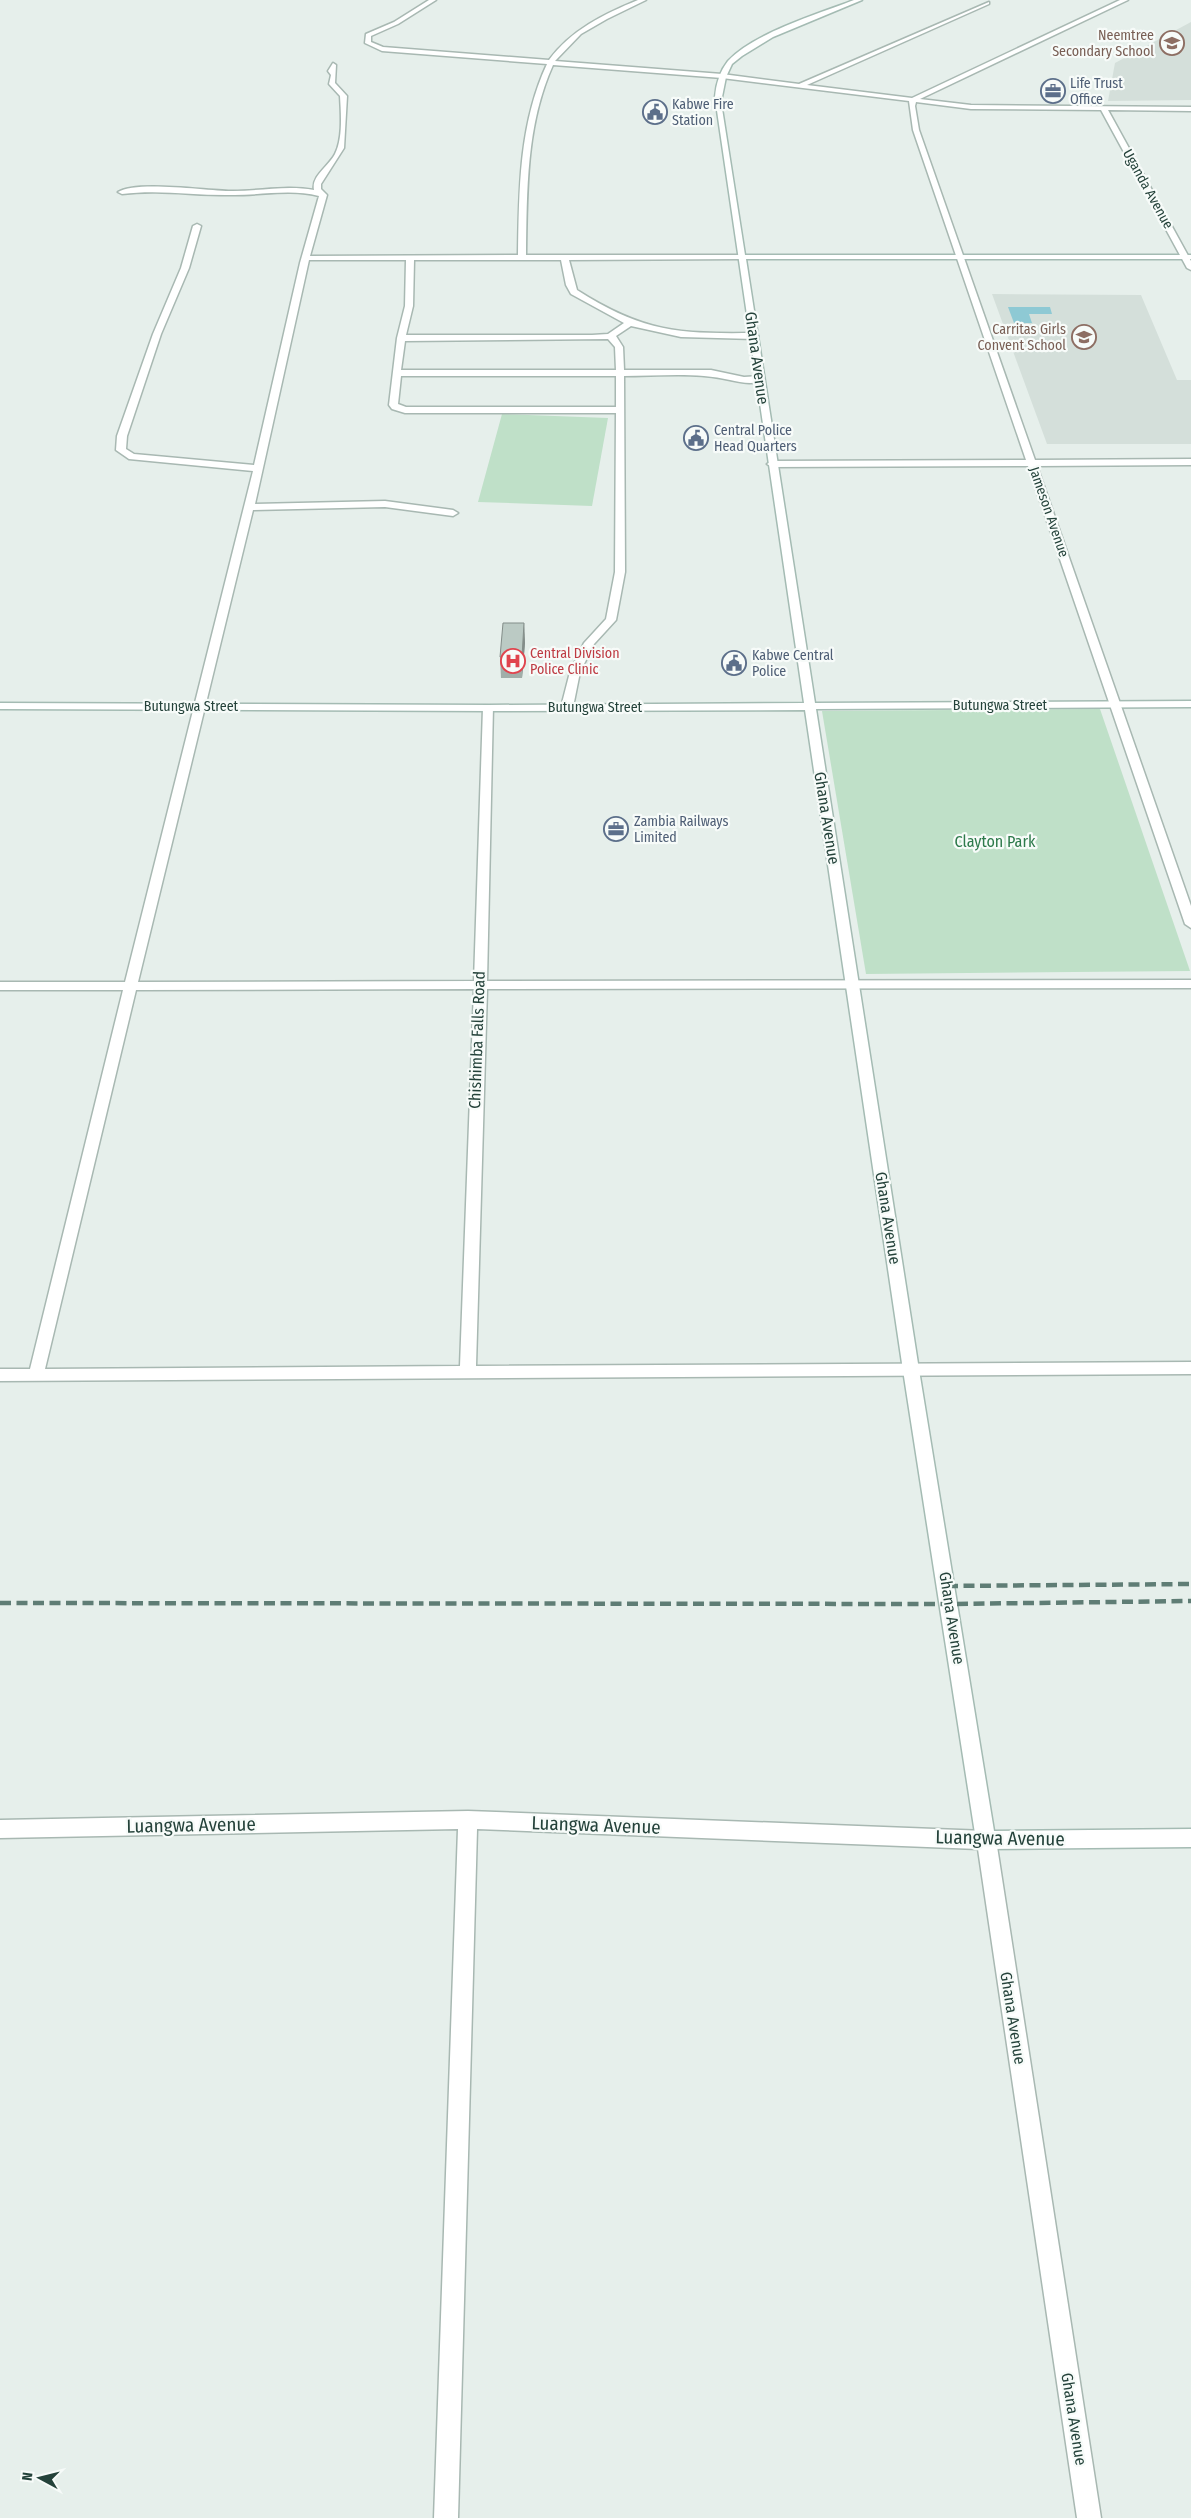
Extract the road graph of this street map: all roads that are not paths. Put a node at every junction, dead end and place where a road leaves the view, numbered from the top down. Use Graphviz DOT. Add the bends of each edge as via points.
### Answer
graph roads {
  1 [pos="433,0"];
  2 [pos="643,0"];
  3 [pos="859,0"];
  4 [pos="1125,0"];
  5 [pos="987,2"];
  6 [pos="550,62"];
  7 [pos="333,64"];
  8 [pos="722,76"];
  9 [pos="800,86"];
  10 [pos="913,100"];
  11 [pos="1104,109"];
  12 [pos="1191,109"];
  13 [pos="122,192"];
  14 [pos="323,196"];
  15 [pos="196,226"];
  16 [pos="742,257"];
  17 [pos="960,257"];
  18 [pos="1188,257"];
  19 [pos="306,258"];
  20 [pos="565,258"];
  21 [pos="410,259"];
  22 [pos="522,259"];
  23 [pos="1191,268"];
  24 [pos="628,324"];
  25 [pos="610,336"];
  26 [pos="754,336"];
  27 [pos="401,338"];
  28 [pos="396,373"];
  29 [pos="619,373"];
  30 [pos="760,380"];
  31 [pos="620,410"];
  32 [pos="1191,462"];
  33 [pos="1032,463"];
  34 [pos="772,464"];
  35 [pos="256,468"];
  36 [pos="249,507"];
  37 [pos="453,514"];
  38 [pos="1191,704"];
  39 [pos="1115,705"];
  40 [pos="0,706"];
  41 [pos="198,706"];
  42 [pos="810,706"];
  43 [pos="567,707"];
  44 [pos="488,708"];
  45 [pos="1191,924"];
  46 [pos="852,984"];
  47 [pos="1191,984"];
  48 [pos="478,985"];
  49 [pos="0,986"];
  50 [pos="131,986"];
  51 [pos="1191,1368"];
  52 [pos="911,1370"];
  53 [pos="468,1373"];
  54 [pos="36,1375"];
  55 [pos="0,1376"];
  56 [pos="468,1820"];
  57 [pos="0,1829"];
  58 [pos="1191,1838"];
  59 [pos="986,1840"];
  60 [pos="446,2518"];
  61 [pos="1089,2518"];
  1 -- 6 [label="street" via="368,36 368,43 382,49"];
  2 -- 6 [label="street" via="590,26"];
  3 -- 8 [label="street, Ghana Avenue" via="746,49 731,62"];
  4 -- 10 [label="street"];
  5 -- 9 [label="street"];
  6 -- 8 [label="street"];
  6 -- 22 [label="street" via="538,92 529,135"];
  7 -- 14 [label="street" via="332,84 344,95 344,128 336,159 318,180 318,189"];
  8 -- 9 [label="street"];
  8 -- 16 [label="street, Ghana Avenue" via="718,102"];
  9 -- 10 [label="street"];
  10 -- 11 [label="street" via="995,108"];
  10 -- 17 [label="street, Jameson Avenue" via="916,130"];
  11 -- 12 [label="street"];
  11 -- 18 [label="street, Uganda Avenue"];
  13 -- 14 [label="street" via="283,191 312,192"];
  14 -- 19 [label="street"];
  15 -- 35 [label="street" via="178,288 157,334 122,436 121,450 132,457"];
  16 -- 17 [label="street"];
  16 -- 20 [label="street"];
  16 -- 26 [label="street, Ghana Avenue"];
  17 -- 18 [label="street"];
  17 -- 33 [label="street, Jameson Avenue"];
  18 -- 23 [label="street, Uganda Avenue"];
  19 -- 21 [label="street"];
  19 -- 35 [label="street"];
  20 -- 22 [label="street"];
  20 -- 24 [label="street" via="574,292"];
  21 -- 22 [label="street"];
  21 -- 27 [label="street" via="409,306"];
  24 -- 25 [label="street"];
  24 -- 26 [label="street" via="668,334"];
  25 -- 27 [label="street"];
  25 -- 29 [label="street" via="619,344"];
  26 -- 30 [label="street, Ghana Avenue"];
  27 -- 28 [label="street"];
  28 -- 29 [label="street"];
  28 -- 31 [label="street" via="393,405 399,409"];
  29 -- 30 [label="street" via="711,373"];
  29 -- 31 [label="street"];
  30 -- 34 [label="street, Ghana Avenue"];
  31 -- 43 [label="street" via="620,572 610,620 589,643 576,672"];
  32 -- 33 [label="street"];
  33 -- 34 [label="street"];
  33 -- 39 [label="street, Jameson Avenue"];
  34 -- 42 [label="street, Ghana Avenue"];
  35 -- 36 [label="street"];
  36 -- 37 [label="street" via="385,504"];
  36 -- 41 [label="street"];
  38 -- 39 [label="street, Butungwa Street"];
  39 -- 42 [label="street, Butungwa Street"];
  39 -- 45 [label="street, Jameson Avenue"];
  40 -- 41 [label="street, Butungwa Street"];
  41 -- 44 [label="street, Butungwa Street"];
  41 -- 50 [label="street"];
  42 -- 43 [label="street, Butungwa Street"];
  42 -- 46 [label="street, Ghana Avenue"];
  43 -- 44 [label="street, Butungwa Street"];
  44 -- 48 [label="street, Chishimba Falls Road"];
  46 -- 47 [label="street"];
  46 -- 48 [label="street"];
  46 -- 52 [label="street, Ghana Avenue"];
  48 -- 50 [label="street"];
  48 -- 53 [label="street, Chishimba Falls Road"];
  49 -- 50 [label="street"];
  50 -- 54 [label="street"];
  51 -- 52 [label="street"];
  52 -- 53 [label="street"];
  52 -- 59 [label="street, Ghana Avenue"];
  53 -- 54 [label="street"];
  54 -- 55 [label="street"];
  56 -- 57 [label="street, Luangwa Avenue"];
  56 -- 59 [label="street, Luangwa Avenue"];
  56 -- 60 [label="street"];
  58 -- 59 [label="street, Luangwa Avenue"];
  59 -- 61 [label="street, Ghana Avenue"];
}
